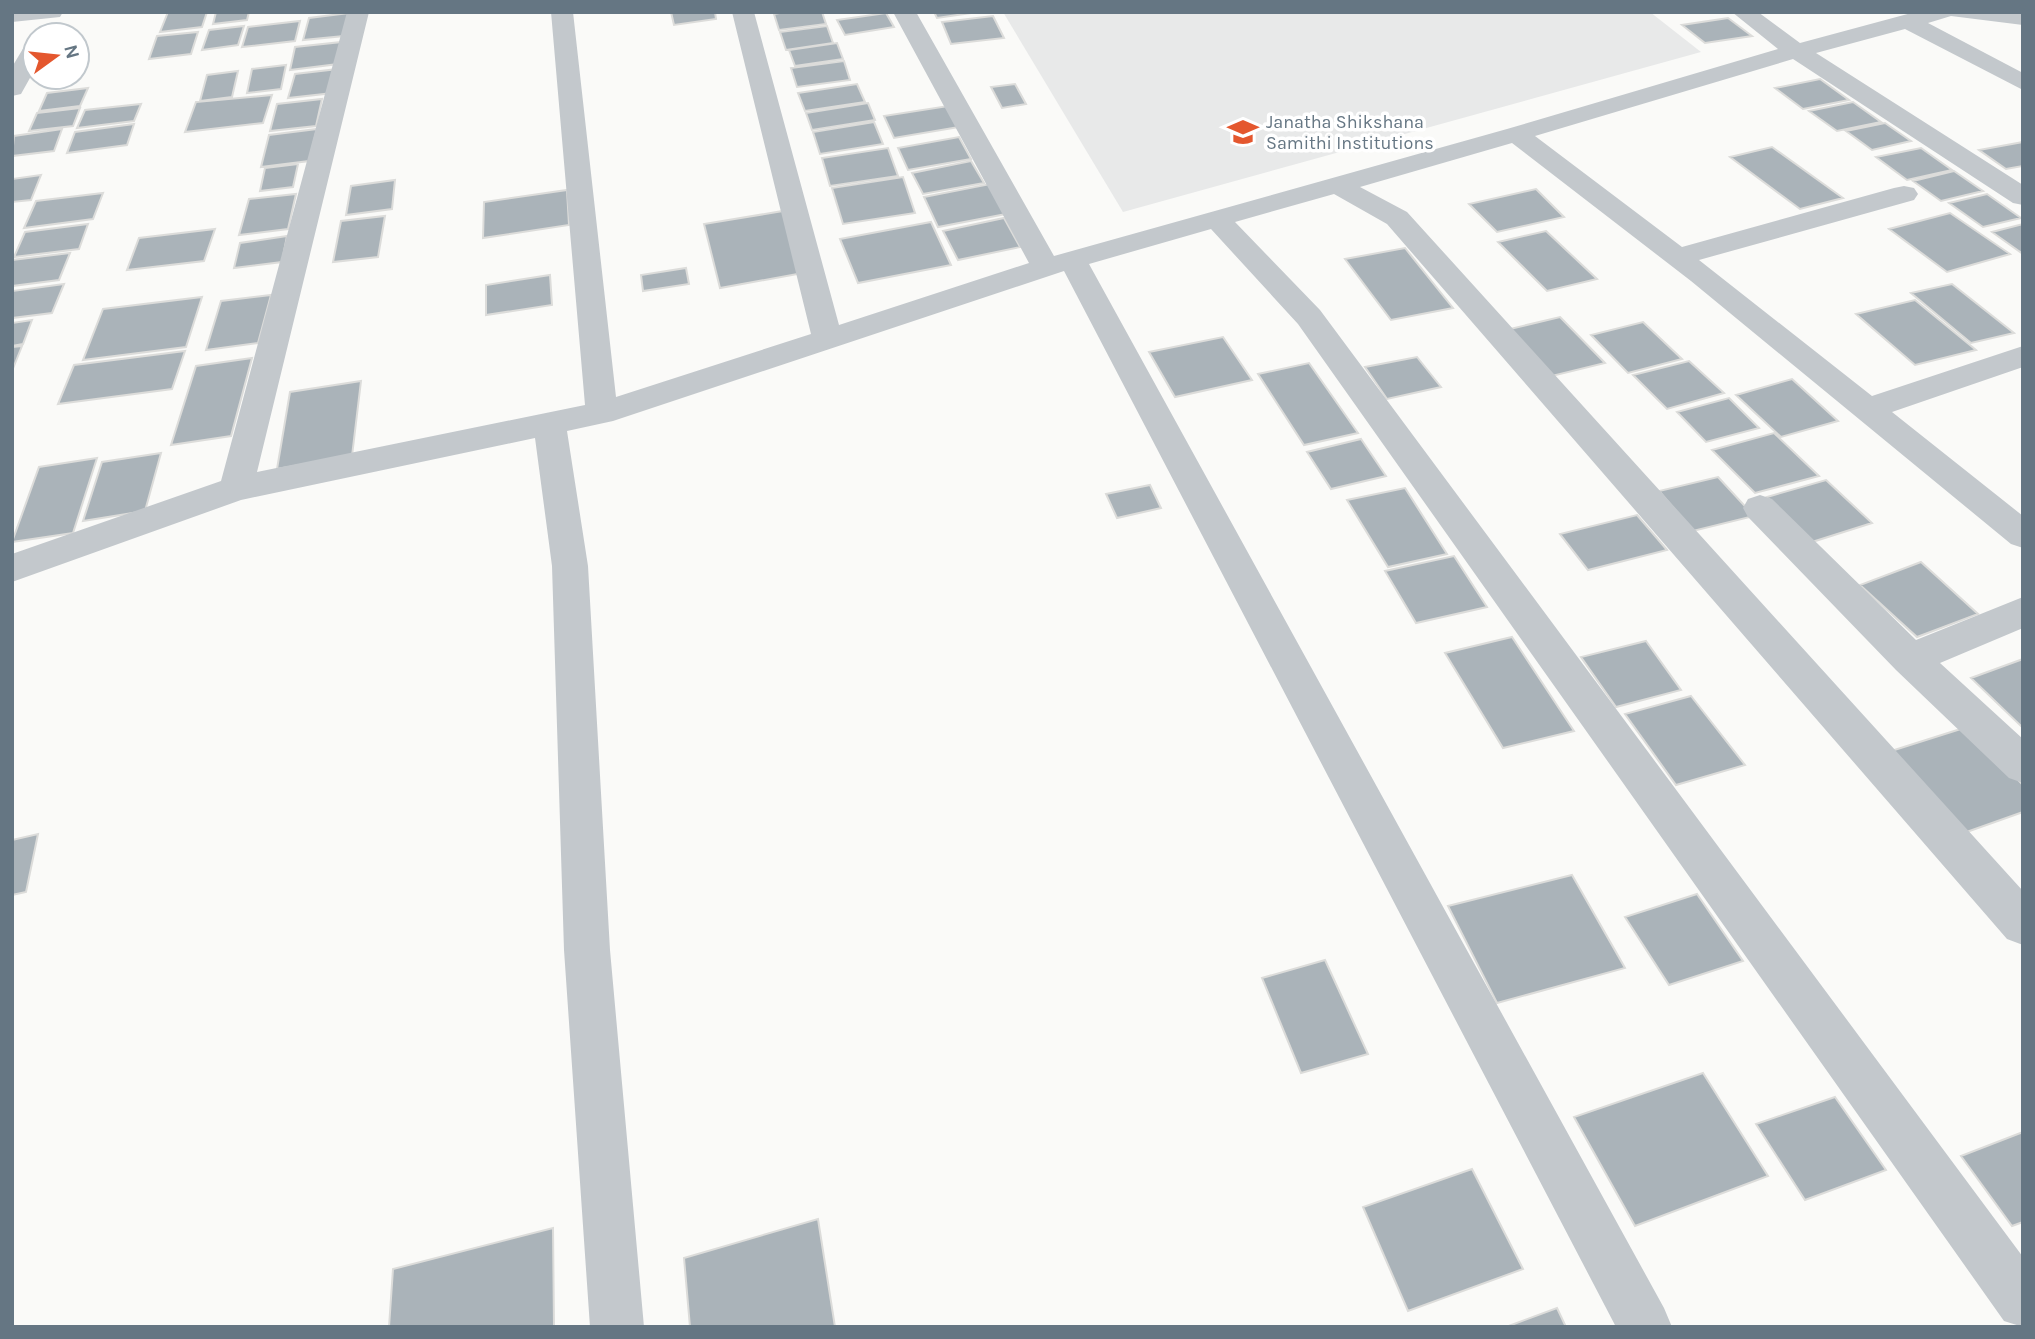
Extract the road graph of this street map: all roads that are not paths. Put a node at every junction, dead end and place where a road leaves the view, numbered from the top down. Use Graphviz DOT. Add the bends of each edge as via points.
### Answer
graph roads {
  1 [pos="53,12"];
  2 [pos="358,12"];
  3 [pos="562,12"];
  4 [pos="743,12"];
  5 [pos="904,12"];
  6 [pos="1743,12"];
  7 [pos="1942,12"];
  8 [pos="1961,12"];
  9 [pos="12,15"];
  10 [pos="2023,18"];
  11 [pos="1908,21"];
  12 [pos="1796,51"];
  13 [pos="21,73"];
  14 [pos="2023,83"];
  15 [pos="12,89"];
  16 [pos="1516,134"];
  17 [pos="1337,185"];
  18 [pos="1904,194"];
  19 [pos="2023,197"];
  20 [pos="1217,219"];
  21 [pos="1677,257"];
  22 [pos="1059,264"];
  23 [pos="828,341"];
  24 [pos="2023,356"];
  25 [pos="1867,409"];
  26 [pos="602,413"];
  27 [pos="550,425"];
  28 [pos="236,489"];
  29 [pos="1760,508"];
  30 [pos="2023,535"];
  31 [pos="12,568"];
  32 [pos="2023,612"];
  33 [pos="1910,659"];
  34 [pos="2023,765"];
  35 [pos="2023,924"];
  36 [pos="2023,1302"];
  37 [pos="617,1327"];
  38 [pos="1645,1327"];
  1 -- 9 [label="street"];
  2 -- 28 [label="street"];
  3 -- 26 [label="street"];
  4 -- 23 [label="street"];
  5 -- 22 [label="street"];
  6 -- 12 [label="street"];
  7 -- 11 [label="street"];
  8 -- 10 [label="street"];
  11 -- 12 [label="street"];
  11 -- 14 [label="street"];
  12 -- 16 [label="street"];
  12 -- 19 [label="street"];
  13 -- 15 [label="street"];
  16 -- 17 [label="street"];
  16 -- 21 [label="street"];
  17 -- 20 [label="street"];
  17 -- 35 [label="street" via="1397,218"];
  18 -- 21 [label="street"];
  20 -- 22 [label="street"];
  20 -- 36 [label="street" via="1309,317"];
  21 -- 25 [label="street"];
  22 -- 23 [label="street"];
  22 -- 38 [label="street"];
  23 -- 26 [label="street"];
  24 -- 25 [label="street"];
  25 -- 30 [label="street"];
  26 -- 27 [label="street"];
  27 -- 28 [label="street"];
  27 -- 37 [label="street" via="570,566 586,950"];
  28 -- 31 [label="street"];
  29 -- 33 [label="street"];
  32 -- 33 [label="street"];
  33 -- 34 [label="street"];
}
